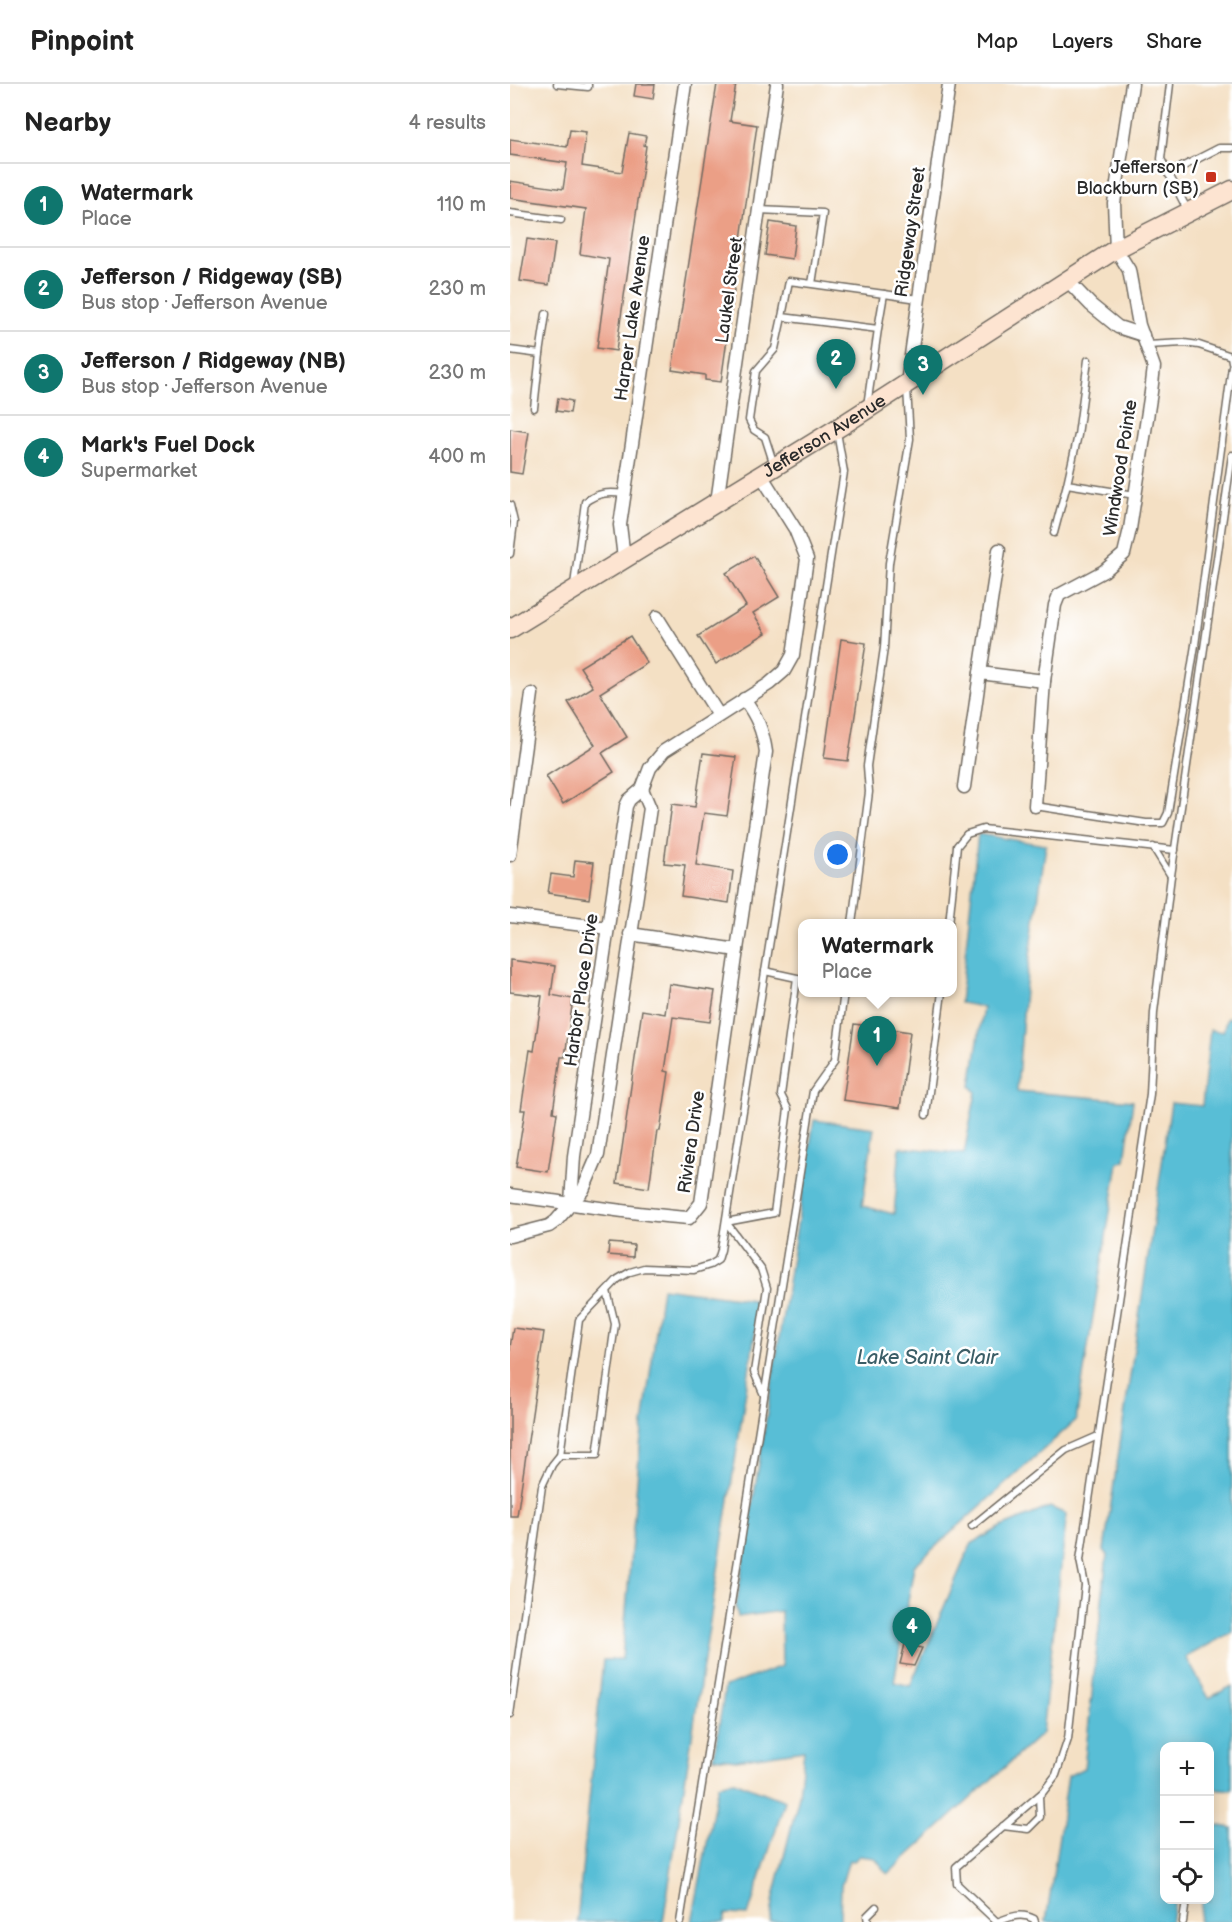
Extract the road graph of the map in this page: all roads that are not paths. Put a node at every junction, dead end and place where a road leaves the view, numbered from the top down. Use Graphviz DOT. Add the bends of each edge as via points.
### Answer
graph roads {
  1 [pos="557,84"];
  2 [pos="588,84"];
  3 [pos="685,84"];
  4 [pos="777,84"];
  5 [pos="949,84"];
  6 [pos="1132,84"];
  7 [pos="1170,84"];
  8 [pos="1232,148"];
  9 [pos="1168,174"];
  10 [pos="1232,190"];
  11 [pos="759,210"];
  12 [pos="1188,212"];
  13 [pos="510,213"];
  14 [pos="561,220"];
  15 [pos="1116,249"];
  16 [pos="1067,280"];
  17 [pos="812,284"];
  18 [pos="884,294"];
  19 [pos="918,299"];
  20 [pos="546,314"];
  21 [pos="782,317"];
  22 [pos="878,329"];
  23 [pos="1145,340"];
  24 [pos="510,350"];
  25 [pos="540,354"];
  26 [pos="1088,360"];
  27 [pos="1232,364"];
  28 [pos="907,384"];
  29 [pos="534,408"];
  30 [pos="866,410"];
  31 [pos="836,429"];
  32 [pos="1232,455"];
  33 [pos="768,471"];
  34 [pos="1067,484"];
  35 [pos="624,494"];
  36 [pos="1136,495"];
  37 [pos="717,502"];
  38 [pos="510,505"];
  39 [pos="1054,533"];
  40 [pos="999,550"];
  41 [pos="510,554"];
  42 [pos="624,558"];
  43 [pos="573,590"];
  44 [pos="657,617"];
  45 [pos="510,628"];
  46 [pos="980,673"];
  47 [pos="1044,681"];
  48 [pos="532,694"];
  49 [pos="744,699"];
  50 [pos="718,714"];
  51 [pos="964,787"];
  52 [pos="642,789"];
  53 [pos="1035,806"];
  54 [pos="1153,847"];
  55 [pos="1175,850"];
  56 [pos="510,855"];
  57 [pos="1171,876"];
  58 [pos="510,916"];
  59 [pos="853,919"];
  60 [pos="950,919"];
  61 [pos="608,928"];
  62 [pos="630,934"];
  63 [pos="737,950"];
  64 [pos="765,971"];
  65 [pos="843,997"];
  66 [pos="941,997"];
  67 [pos="926,1115"];
  68 [pos="510,1195"];
  69 [pos="570,1203"];
  70 [pos="726,1222"];
  71 [pos="510,1236"];
  72 [pos="607,1291"];
  73 [pos="764,1396"];
  74 [pos="1098,1436"];
  75 [pos="560,1455"];
  76 [pos="972,1526"];
  77 [pos="510,1715"];
  78 [pos="1039,1796"];
  79 [pos="1003,1826"];
  80 [pos="1185,1904"];
  81 [pos="876,1907"];
  82 [pos="680,1922"];
  83 [pos="868,1922"];
  84 [pos="997,1922"];
  85 [pos="1035,1922"];
  86 [pos="1183,1922"];
  1 -- 2 [label="lane"];
  3 -- 35 [label="street, Harper Lake Avenue"];
  4 -- 11 [label="street, Laukel Street"];
  5 -- 19 [label="street, Ridgeway Street"];
  6 -- 15 [label="street" via="1114,203"];
  7 -- 9 [label="lane" via="1161,159"];
  8 -- 9 [label="lane" via="1219,148"];
  9 -- 12 [label="lane"];
  10 -- 12 [label="main road, Jefferson Avenue"];
  11 -- 17 [label="lane" via="823,213"];
  11 -- 37 [label="street, Laukel Street"];
  12 -- 15 [label="main road, Jefferson Avenue"];
  13 -- 14 [label="lane"];
  15 -- 16 [label="main road, Jefferson Avenue"];
  15 -- 23 [label="street, Windwood Pointe" via="1129,270"];
  16 -- 23 [label="street" via="1118,327"];
  16 -- 28 [label="main road, Jefferson Avenue"];
  17 -- 18 [label="lane"];
  17 -- 21 [label="lane" via="789,281"];
  18 -- 19 [label="lane"];
  18 -- 22 [label="lane"];
  19 -- 28 [label="street, Ridgeway Street"];
  20 -- 25 [label="lane"];
  21 -- 22 [label="lane"];
  21 -- 33 [label="lane" via="775,349 756,371 748,420 765,437"];
  22 -- 30 [label="lane"];
  23 -- 27 [label="lane" via="1199,345 1231,356"];
  23 -- 36 [label="street, Windwood Pointe" via="1154,367"];
  24 -- 25 [label="lane"];
  25 -- 29 [label="lane"];
  26 -- 34 [label="lane"];
  27 -- 53 [label="lane" via="1196,645 1168,813 1163,823 1146,823"];
  28 -- 30 [label="main road, Jefferson Avenue"];
  28 -- 59 [label="lane" via="910,439 889,563 884,648 867,766 869,792"];
  30 -- 31 [label="main road, Jefferson Avenue"];
  31 -- 33 [label="main road, Jefferson Avenue"];
  31 -- 64 [label="lane" via="844,472"];
  32 -- 55 [label="lane"];
  33 -- 37 [label="main road, Jefferson Avenue"];
  33 -- 49 [label="street" via="807,559 793,655 769,684"];
  34 -- 36 [label="lane"];
  34 -- 39 [label="lane"];
  35 -- 42 [label="street, Harper Lake Avenue" via="620,525"];
  35 -- 43 [label="lane" via="608,492 585,502"];
  36 -- 47 [label="street, Windwood Pointe" via="1124,554 1104,572 1059,595"];
  37 -- 42 [label="main road, Jefferson Avenue"];
  38 -- 41 [label="lane" via="514,522"];
  40 -- 46 [label="street"];
  42 -- 43 [label="main road, Jefferson Avenue"];
  43 -- 45 [label="main road, Jefferson Avenue"];
  44 -- 50 [label="street"];
  46 -- 47 [label="street"];
  46 -- 51 [label="street"];
  47 -- 53 [label="street, Windwood Pointe"];
  48 -- 56 [label="street"];
  49 -- 50 [label="street"];
  49 -- 63 [label="street, Riviera Drive" via="756,714 766,752"];
  50 -- 52 [label="street" via="658,756"];
  52 -- 61 [label="street, Harbor Place Drive" via="626,806"];
  52 -- 62 [label="street" via="650,808"];
  54 -- 55 [label="lane"];
  54 -- 57 [label="lane"];
  54 -- 60 [label="lane" via="983,829 967,834 957,846"];
  55 -- 57 [label="lane"];
  57 -- 74 [label="lane" via="1154,1012 1150,1094"];
  58 -- 61 [label="street"];
  61 -- 69 [label="street, Harbor Place Drive"];
  62 -- 63 [label="street"];
  62 -- 69 [label="street" via="598,1155 583,1190"];
  63 -- 69 [label="street, Riviera Drive" via="701,1203 696,1211 689,1218"];
  64 -- 70 [label="lane"];
  64 -- 70 [label="lane" via="797,978 781,1095 788,1109 774,1213"];
  65 -- 73 [label="lane" via="835,1060 813,1091"];
  66 -- 67 [label="lane"];
  68 -- 69 [label="street, Riviera Drive"];
  69 -- 71 [label="street" via="549,1226"];
  70 -- 72 [label="lane" via="718,1260 710,1265 694,1270 644,1268 618,1279"];
  70 -- 73 [label="lane" via="761,1269 767,1288 754,1372"];
  72 -- 75 [label="lane" via="579,1320"];
  72 -- 75 [label="lane" via="615,1324 597,1455"];
  73 -- 82 [label="lane"];
  74 -- 76 [label="lane" via="1066,1450"];
  74 -- 78 [label="lane" via="1080,1560 1085,1585 1068,1739 1056,1774"];
  75 -- 77 [label="lane" via="542,1486"];
  78 -- 79 [label="lane"];
  78 -- 79 [label="lane" via="1040,1817 1028,1829"];
  79 -- 84 [label="lane" via="956,1867 957,1884"];
  80 -- 86 [label="lane"];
  81 -- 83 [label="lane" via="867,1916"];
  84 -- 85 [label="lane" via="1027,1915"];
}
